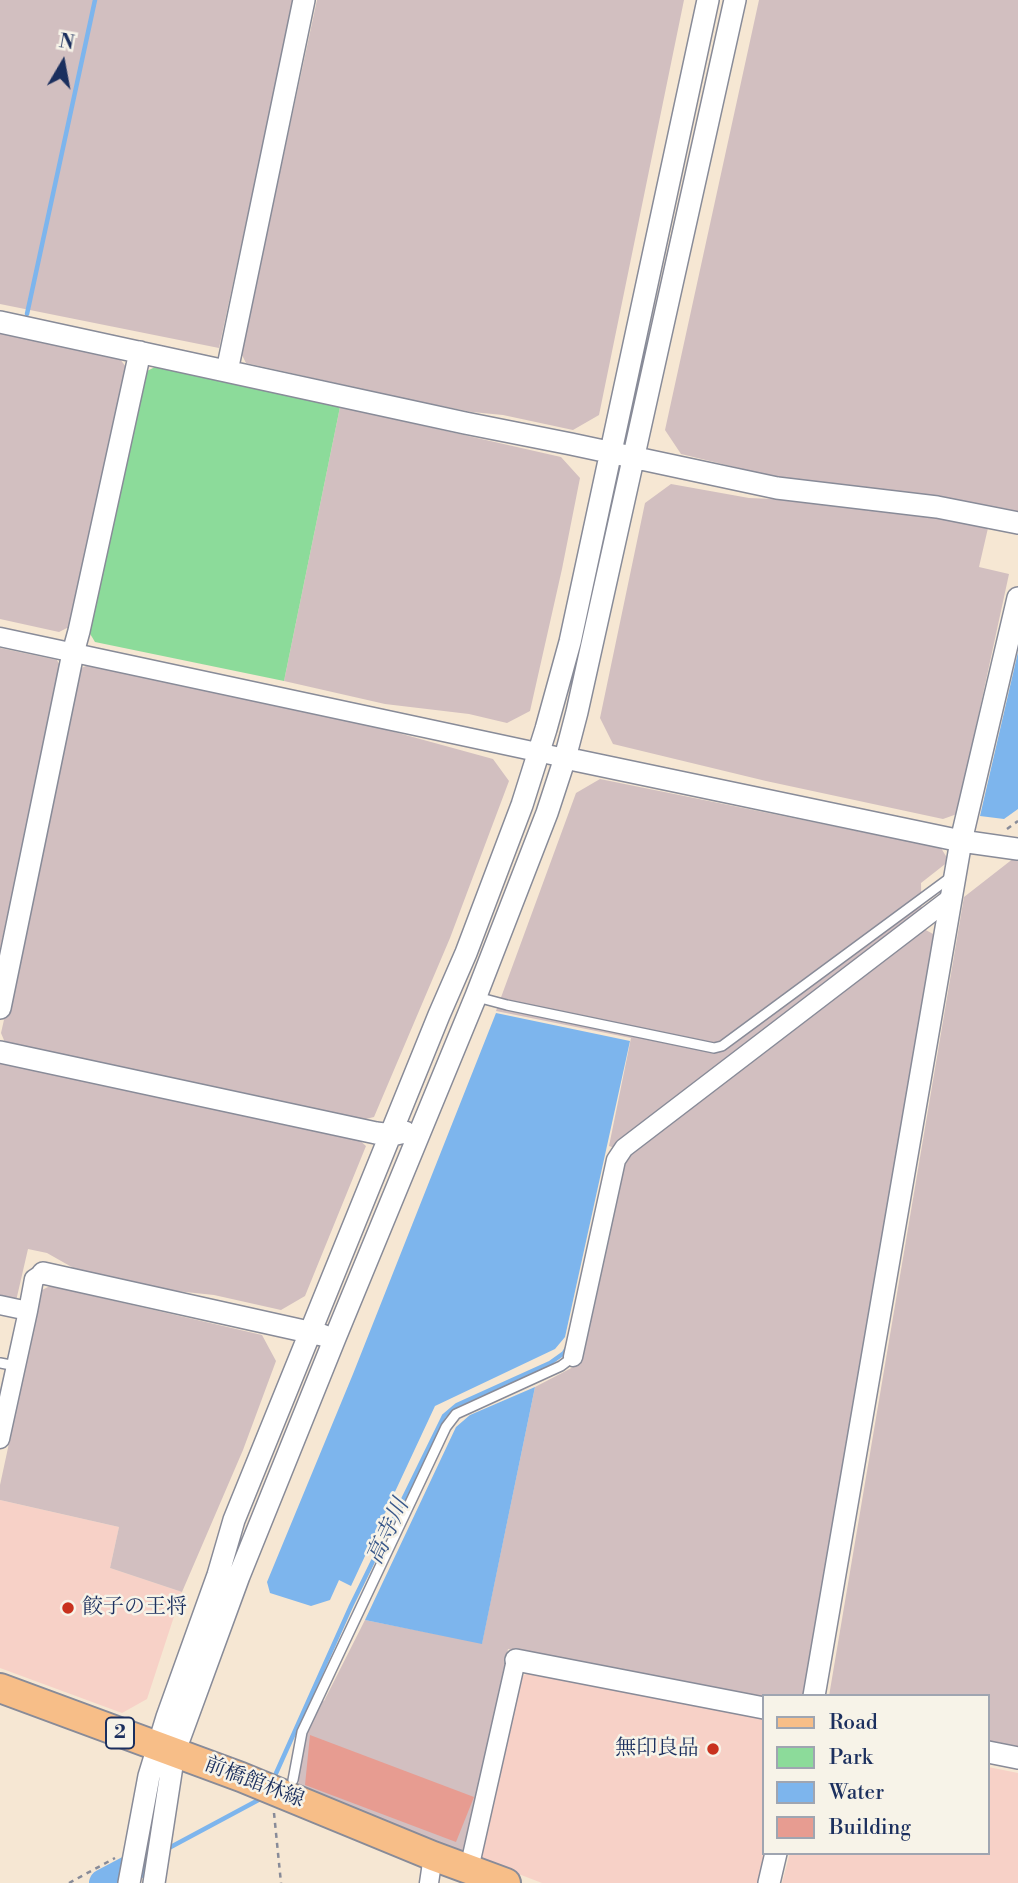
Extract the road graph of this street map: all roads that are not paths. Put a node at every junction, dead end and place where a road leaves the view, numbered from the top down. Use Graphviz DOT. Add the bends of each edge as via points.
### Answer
graph roads {
  1 [pos="304,0"];
  2 [pos="708,0"];
  3 [pos="734,0"];
  4 [pos="0,321"];
  5 [pos="140,352"];
  6 [pos="227,371"];
  7 [pos="611,452"];
  8 [pos="633,457"];
  9 [pos="1018,523"];
  10 [pos="1018,598"];
  11 [pos="0,638"];
  12 [pos="73,653"];
  13 [pos="538,753"];
  14 [pos="565,758"];
  15 [pos="961,841"];
  16 [pos="1018,849"];
  17 [pos="956,874"];
  18 [pos="953,897"];
  19 [pos="476,996"];
  20 [pos="0,1009"];
  21 [pos="0,1052"];
  22 [pos="426,1115"];
  23 [pos="391,1135"];
  24 [pos="401,1179"];
  25 [pos="43,1273"];
  26 [pos="0,1305"];
  27 [pos="28,1311"];
  28 [pos="311,1332"];
  29 [pos="335,1338"];
  30 [pos="573,1357"];
  31 [pos="8,1365"];
  32 [pos="3,1412"];
  33 [pos="0,1439"];
  34 [pos="516,1660"];
  35 [pos="0,1688"];
  36 [pos="814,1694"];
  37 [pos="762,1708"];
  38 [pos="166,1750"];
  39 [pos="990,1752"];
  40 [pos="1018,1758"];
  41 [pos="284,1789"];
  42 [pos="776,1855"];
  43 [pos="469,1869"];
  44 [pos="431,1870"];
  45 [pos="155,1874"];
  46 [pos="130,1878"];
  47 [pos="506,1883"];
  48 [pos="769,1883"];
  1 -- 6 [label="street"];
  2 -- 7 [label="street"];
  3 -- 8 [label="street"];
  4 -- 5 [label="street"];
  5 -- 6 [label="street"];
  5 -- 12 [label="street"];
  6 -- 7 [label="street"];
  7 -- 8 [label="street"];
  7 -- 13 [label="street" via="570,642"];
  8 -- 9 [label="street" via="777,488 937,507"];
  8 -- 14 [label="street"];
  10 -- 15 [label="street"];
  11 -- 12 [label="street"];
  12 -- 13 [label="street"];
  12 -- 20 [label="street"];
  13 -- 14 [label="street"];
  13 -- 23 [label="street" via="471,941"];
  14 -- 15 [label="street"];
  14 -- 19 [label="street"];
  15 -- 16 [label="street"];
  15 -- 17 [label="street"];
  17 -- 18 [label="street"];
  17 -- 19 [label="lane" via="722,1046 714,1048"];
  18 -- 30 [label="street" via="624,1149 616,1160"];
  18 -- 36 [label="street"];
  19 -- 22 [label="street"];
  21 -- 23 [label="street"];
  22 -- 23 [label="street" via="408,1131"];
  22 -- 24 [label="street"];
  23 -- 24 [label="street" via="403,1165"];
  23 -- 28 [label="street"];
  24 -- 29 [label="street"];
  25 -- 27 [label="street" via="34,1279"];
  25 -- 28 [label="street"];
  26 -- 27 [label="street"];
  27 -- 31 [label="street"];
  28 -- 29 [label="street"];
  28 -- 38 [label="street" via="234,1520"];
  29 -- 38 [label="street"];
  30 -- 41 [label="lane" via="456,1414 446,1427 302,1732"];
  31 -- 32 [label="street"];
  32 -- 33 [label="street"];
  34 -- 37 [label="street"];
  34 -- 43 [label="street"];
  35 -- 38 [label="main road, 前橋館林線 / 2"];
  38 -- 41 [label="main road, 前橋館林線 / 2"];
  38 -- 45 [label="street"];
  38 -- 46 [label="street" via="149,1776 127,1852"];
  39 -- 40 [label="street"];
  41 -- 44 [label="main road, 前橋館林線 / 2"];
  42 -- 48 [label="street"];
  43 -- 44 [label="main road, 前橋館林線 / 2"];
  43 -- 47 [label="main road, 前橋館林線 / 2"];
}
